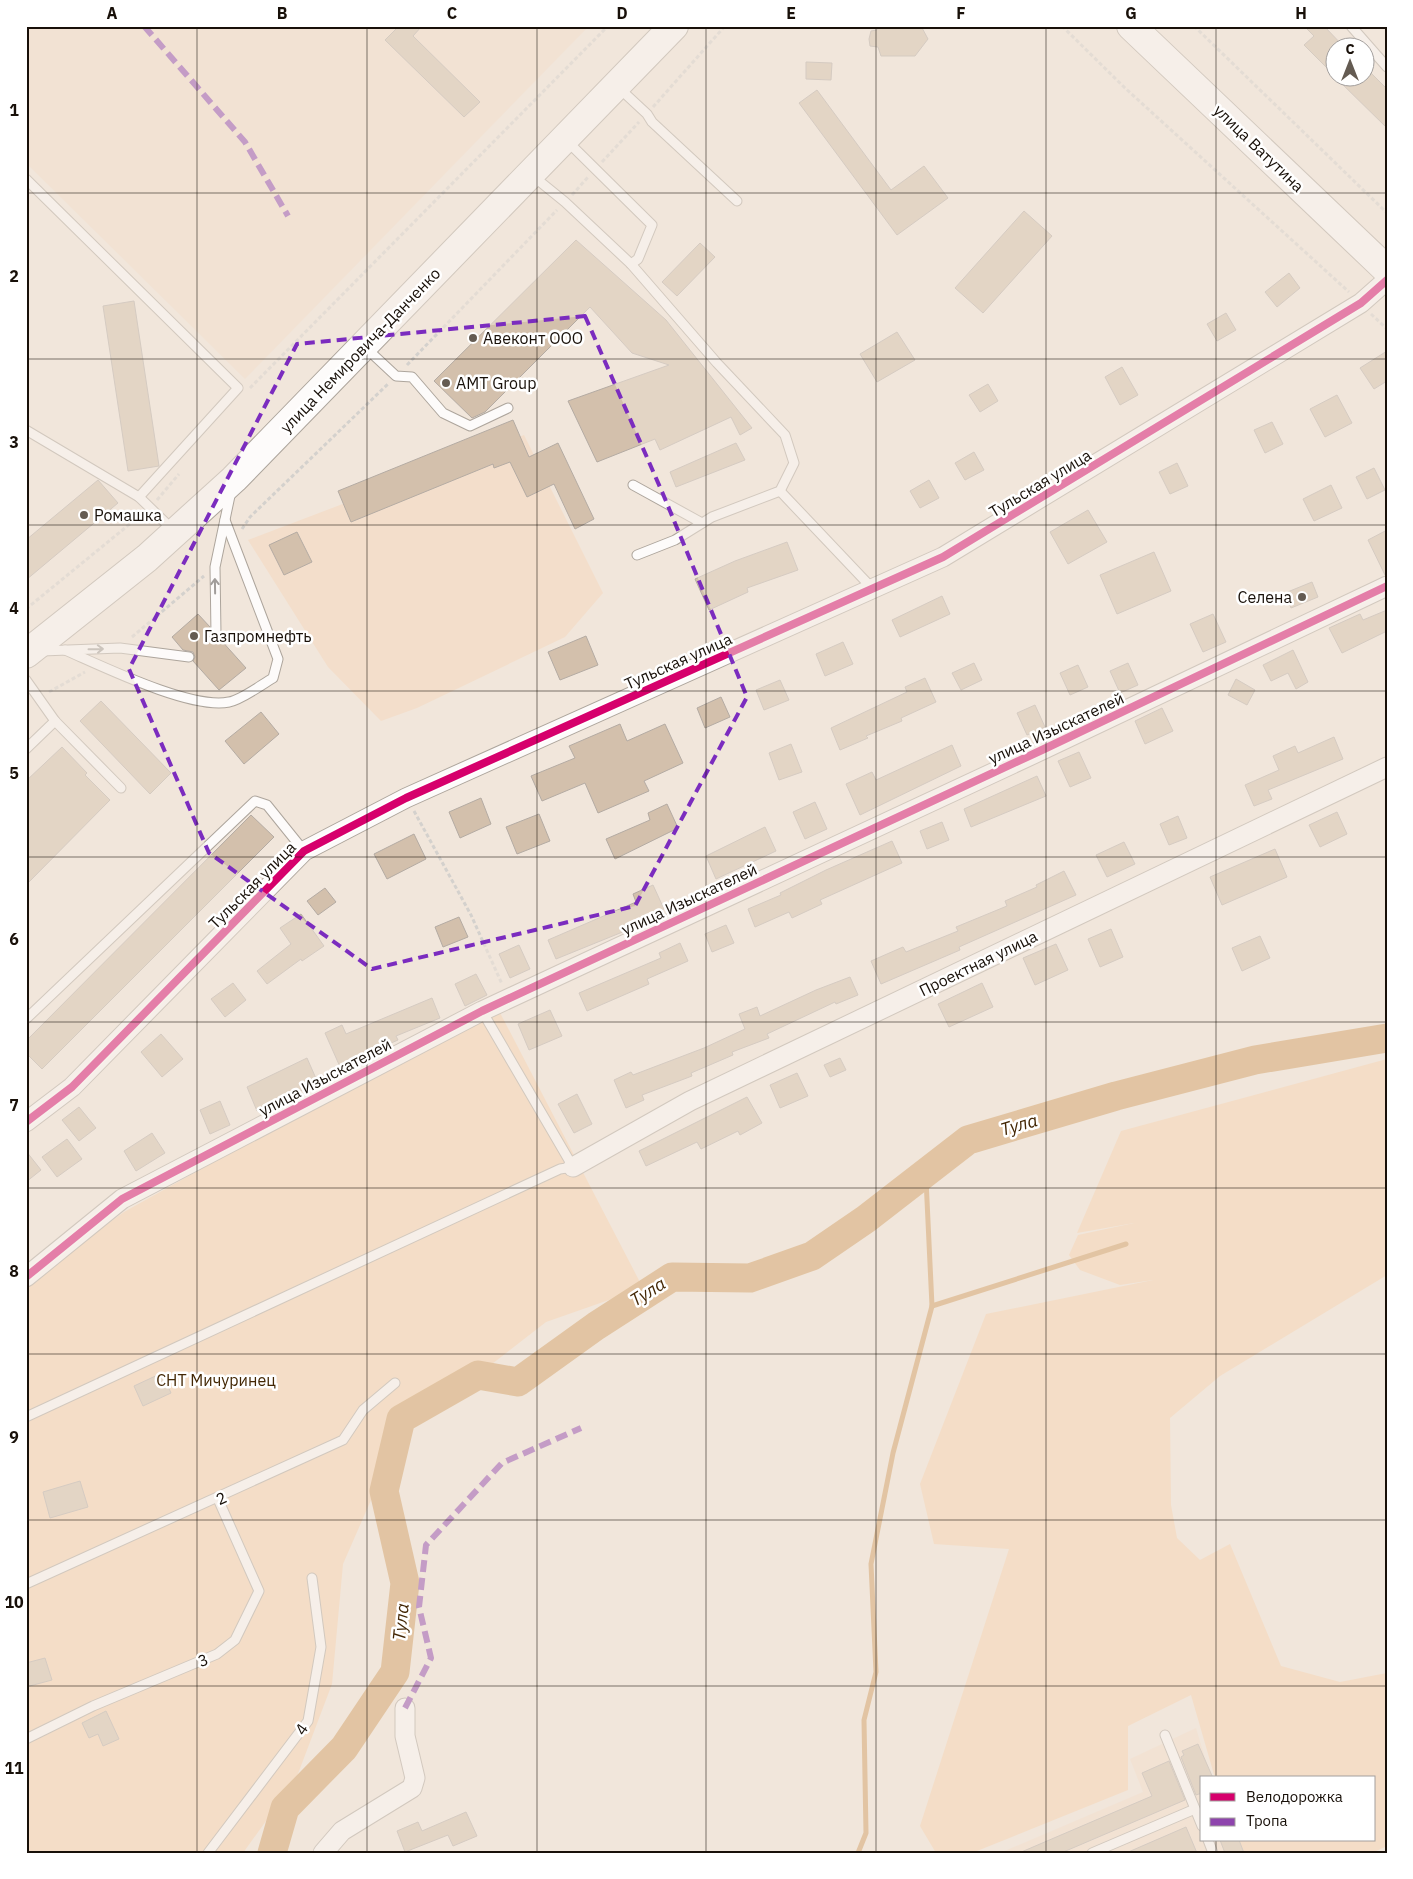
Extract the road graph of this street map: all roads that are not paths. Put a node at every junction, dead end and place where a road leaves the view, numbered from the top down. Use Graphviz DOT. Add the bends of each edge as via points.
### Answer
graph roads {
  1 [pos="674,26"];
  2 [pos="1131,26"];
  3 [pos="1351,26"];
  4 [pos="1387,67"];
  5 [pos="617,86"];
  6 [pos="565,139"];
  7 [pos="531,174"];
  8 [pos="26,179"];
  9 [pos="737,201"];
  10 [pos="631,264"];
  11 [pos="1387,270"];
  12 [pos="1387,280"];
  13 [pos="364,346"];
  14 [pos="508,408"];
  15 [pos="26,430"];
  16 [pos="234,479"];
  17 [pos="633,484"];
  18 [pos="780,491"];
  19 [pos="139,497"];
  20 [pos="225,520"];
  21 [pos="702,523"];
  22 [pos="176,533"];
  23 [pos="637,555"];
  24 [pos="1387,586"];
  25 [pos="872,588"];
  26 [pos="216,634"];
  27 [pos="65,650"];
  28 [pos="28,653"];
  29 [pos="189,656"];
  30 [pos="26,680"];
  31 [pos="55,721"];
  32 [pos="26,749"];
  33 [pos="1387,767"];
  34 [pos="121,788"];
  35 [pos="304,851"];
  36 [pos="489,1008"];
  37 [pos="26,1020"];
  38 [pos="28,1116"];
  39 [pos="573,1167"];
  40 [pos="26,1277"];
  41 [pos="394,1384"];
  42 [pos="26,1417"];
  43 [pos="218,1499"];
  44 [pos="312,1578"];
  45 [pos="26,1584"];
  46 [pos="405,1708"];
  47 [pos="1165,1735"];
  48 [pos="26,1739"];
  49 [pos="1195,1809"];
  50 [pos="1200,1821"];
  51 [pos="208,1853"];
  52 [pos="323,1853"];
  53 [pos="1092,1853"];
  1 -- 5 [label="main road, улица Немировича-Данченко"];
  2 -- 11 [label="main road, улица Ватутина"];
  3 -- 4 [label="lane"];
  5 -- 6 [label="main road, улица Немировича-Данченко"];
  5 -- 9 [label="lane"];
  6 -- 7 [label="main road, улица Немировича-Данченко"];
  6 -- 10 [label="lane" via="652,226 638,259"];
  7 -- 10 [label="lane" via="566,202"];
  7 -- 13 [label="main road, улица Немировича-Данченко"];
  8 -- 19 [label="lane" via="238,388"];
  10 -- 18 [label="lane" via="785,435 794,463"];
  12 -- 25 [label="street, Тульская улица" via="1361,304 943,557"];
  13 -- 14 [label="lane" via="396,376 412,377 443,413 470,426"];
  13 -- 16 [label="main road, улица Немировича-Данченко"];
  15 -- 19 [label="lane"];
  16 -- 20 [label="lane"];
  16 -- 22 [label="main road, улица Немировича-Данченко"];
  17 -- 21 [label="lane"];
  18 -- 21 [label="lane"];
  18 -- 25 [label="lane"];
  19 -- 22 [label="lane"];
  26 -- 20 [label="lane, one-way" via="215,566"];
  20 -- 27 [label="lane" via="278,659 273,678 230,702 201,703"];
  21 -- 23 [label="lane" via="675,540"];
  22 -- 28 [label="main road, улица Немировича-Данченко"];
  24 -- 36 [label="street, улица Изыскателей"];
  25 -- 35 [label="street, Тульская улица" via="406,798"];
  27 -- 28 [label="lane"];
  27 -- 29 [label="lane, one-way" via="120,648"];
  30 -- 31 [label="lane"];
  31 -- 32 [label="lane"];
  31 -- 34 [label="lane"];
  33 -- 39 [label="street, Проектная улица" via="690,1101"];
  35 -- 37 [label="lane" via="266,805 255,801"];
  35 -- 38 [label="street, Тульская улица" via="72,1087"];
  36 -- 39 [label="lane"];
  36 -- 40 [label="street, улица Изыскателей" via="122,1199"];
  39 -- 42 [label="lane" via="560,1169"];
  41 -- 43 [label="lane, 2" via="363,1410 343,1440"];
  43 -- 45 [label="lane, 2"];
  43 -- 48 [label="lane, 3" via="259,1592 235,1640 217,1654 93,1706"];
  44 -- 51 [label="lane, 4" via="321,1647 308,1721"];
  46 -- 52 [label="street" via="405,1736 415,1778 412,1788 342,1831"];
  47 -- 49 [label="lane"];
  49 -- 50 [label="lane"];
  49 -- 53 [label="lane"];
}
